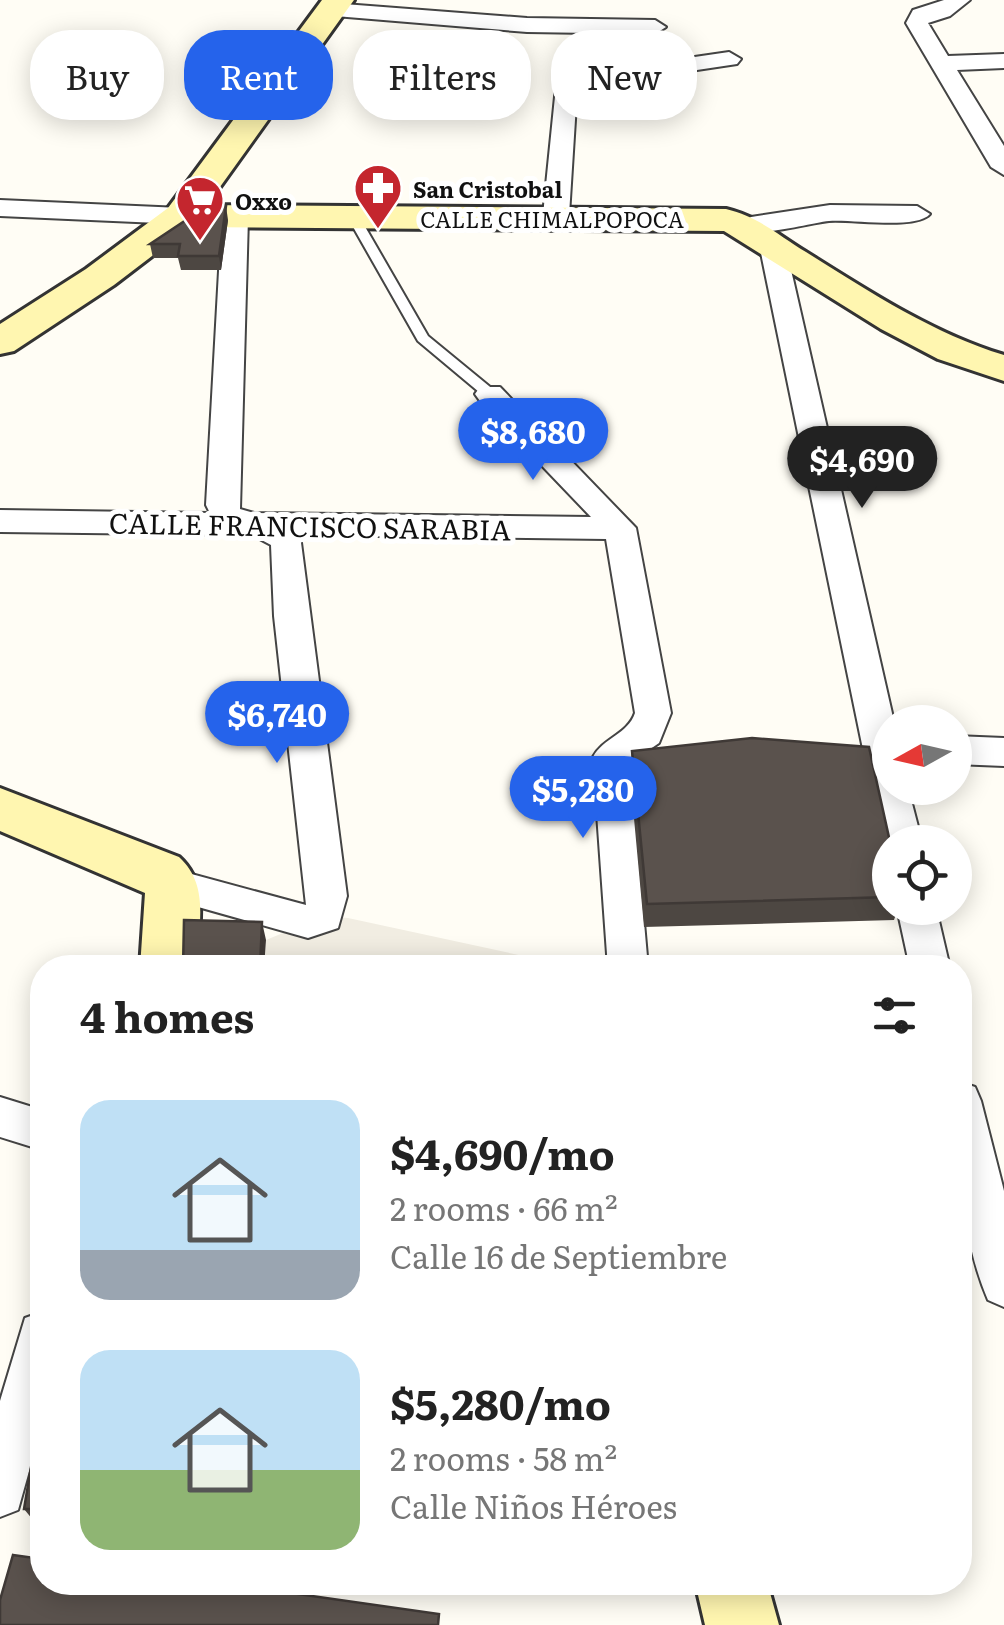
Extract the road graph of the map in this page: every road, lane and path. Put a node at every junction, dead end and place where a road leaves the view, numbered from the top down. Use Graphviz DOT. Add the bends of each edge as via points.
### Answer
graph roads {
  1 [pos="534,0"];
  2 [pos="959,0"];
  3 [pos="334,5"];
  4 [pos="527,25"];
  5 [pos="654,27"];
  6 [pos="729,59"];
  7 [pos="1004,60"];
  8 [pos="942,63"];
  9 [pos="1004,167"];
  10 [pos="0,208"];
  11 [pos="918,214"];
  12 [pos="180,216"];
  13 [pos="556,216"];
  14 [pos="235,217"];
  15 [pos="354,218"];
  16 [pos="762,237"];
  17 [pos="0,342"];
  18 [pos="1004,368"];
  19 [pos="490,394"];
  20 [pos="0,521"];
  21 [pos="246,524"];
  22 [pos="620,528"];
  23 [pos="876,705"];
  24 [pos="622,748"];
  25 [pos="682,748"];
  26 [pos="842,748"];
  27 [pos="872,748"];
  28 [pos="972,751"];
  29 [pos="1004,752"];
  30 [pos="0,809"];
  31 [pos="173,886"];
  32 [pos="921,925"];
  33 [pos="169,955"];
  34 [pos="627,955"];
  35 [pos="927,955"];
  36 [pos="0,1117"];
  37 [pos="30,1126"];
  38 [pos="972,1149"];
  39 [pos="981,1185"];
  40 [pos="1004,1284"];
  41 [pos="30,1380"];
  42 [pos="0,1492"];
  43 [pos="735,1595"];
  44 [pos="742,1625"];
  1 -- 4 [label="street"];
  2 -- 8 [label="street" via="921,15 917,23"];
  3 -- 4 [label="street"];
  3 -- 12 [label="main road"];
  4 -- 5 [label="street"];
  6 -- 13 [label="street" via="565,82"];
  7 -- 8 [label="street"];
  8 -- 9 [label="street"];
  10 -- 12 [label="street, CALLE CHIMALPOPOCA"];
  11 -- 16 [label="street" via="830,213"];
  12 -- 14 [label="main road, CALLE CHIMALPOPOCA"];
  12 -- 17 [label="main road"];
  13 -- 15 [label="main road, CALLE CHIMALPOPOCA"];
  13 -- 16 [label="main road, CALLE CHIMALPOPOCA" via="726,220"];
  14 -- 15 [label="main road, CALLE CHIMALPOPOCA"];
  14 -- 21 [label="street" via="222,504 228,516"];
  15 -- 19 [label="lane" via="423,338"];
  16 -- 18 [label="main road, CALLE CHIMALPOPOCA" via="954,350"];
  16 -- 23 [label="street"];
  19 -- 22 [label="street"];
  20 -- 21 [label="street, CALLE FRANCISCO SARABIA"];
  21 -- 22 [label="street, CALLE FRANCISCO SARABIA"];
  21 -- 31 [label="street" via="287,540 324,916 308,922"];
  22 -- 24 [label="street" via="653,714 646,733"];
  24 -- 25 [label="street"];
  24 -- 34 [label="street" via="611,757"];
  26 -- 27 [label="street"];
  28 -- 29 [label="street"];
  30 -- 31 [label="main road" via="160,873"];
  31 -- 33 [label="main road"];
  32 -- 35 [label="street"];
  36 -- 37 [label="street"];
  38 -- 39 [label="street"];
  39 -- 40 [label="street"];
  41 -- 42 [label="street"];
  43 -- 44 [label="main road"];
}
